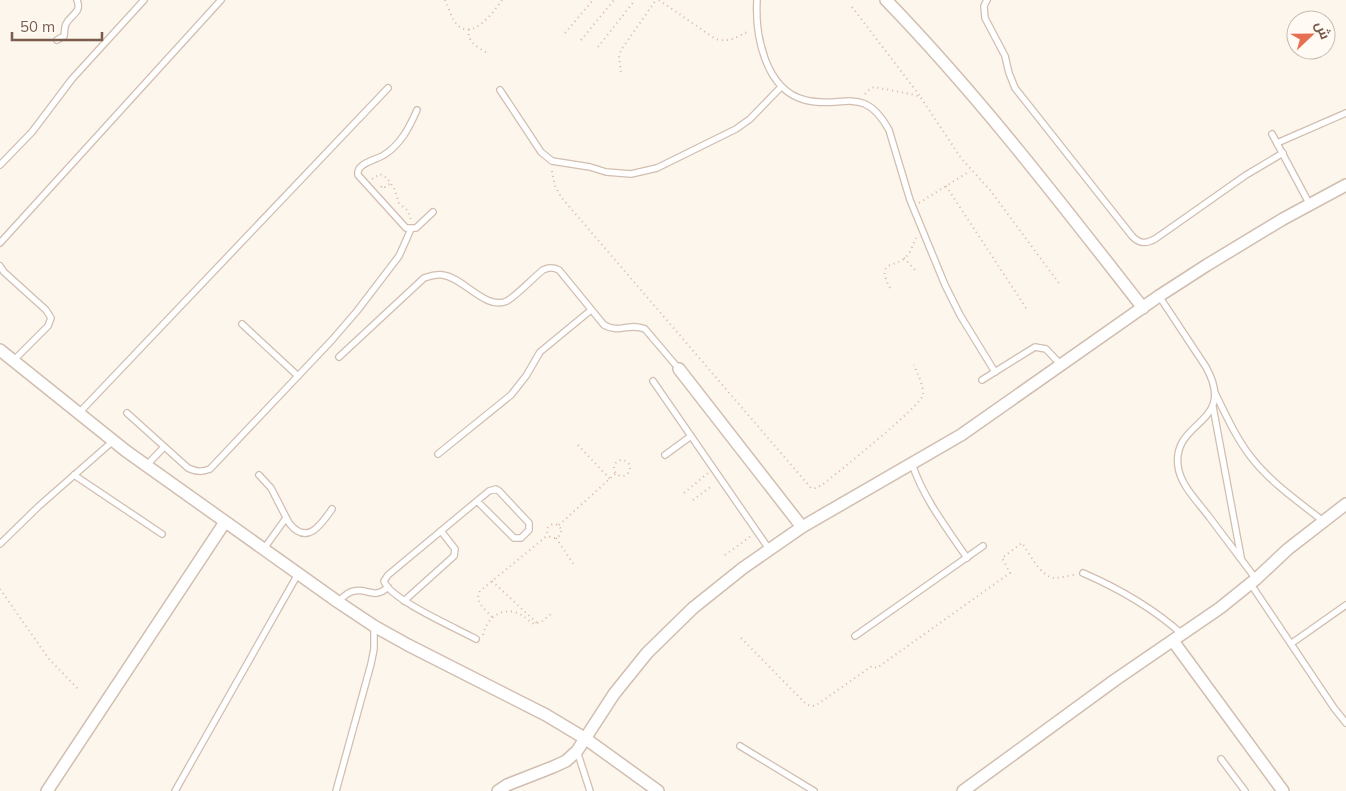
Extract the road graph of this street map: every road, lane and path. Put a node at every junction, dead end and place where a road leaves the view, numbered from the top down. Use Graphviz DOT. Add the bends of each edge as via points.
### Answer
graph roads {
  1 [pos="77,0"];
  2 [pos="144,0"];
  3 [pos="221,0"];
  4 [pos="445,0"];
  5 [pos="502,0"];
  6 [pos="593,0"];
  7 [pos="614,0"];
  8 [pos="635,0"];
  9 [pos="656,0"];
  10 [pos="659,0"];
  11 [pos="757,0"];
  12 [pos="886,0"];
  13 [pos="987,0"];
  14 [pos="852,7"];
  15 [pos="758,27"];
  16 [pos="469,29"];
  17 [pos="565,33"];
  18 [pos="57,40"];
  19 [pos="581,40"];
  20 [pos="598,47"];
  21 [pos="489,54"];
  22 [pos="621,72"];
  23 [pos="781,87"];
  24 [pos="388,88"];
  25 [pos="500,90"];
  26 [pos="921,98"];
  27 [pos="861,103"];
  28 [pos="417,110"];
  29 [pos="1346,113"];
  30 [pos="1272,134"];
  31 [pos="1277,142"];
  32 [pos="1282,153"];
  33 [pos="552,161"];
  34 [pos="0,165"];
  35 [pos="971,170"];
  36 [pos="362,180"];
  37 [pos="1346,185"];
  38 [pos="946,186"];
  39 [pos="1310,205"];
  40 [pos="913,207"];
  41 [pos="433,212"];
  42 [pos="920,227"];
  43 [pos="411,229"];
  44 [pos="0,243"];
  45 [pos="904,258"];
  46 [pos="0,266"];
  47 [pos="916,271"];
  48 [pos="1061,286"];
  49 [pos="890,288"];
  50 [pos="1159,296"];
  51 [pos="1143,308"];
  52 [pos="591,310"];
  53 [pos="1028,311"];
  54 [pos="242,324"];
  55 [pos="0,350"];
  56 [pos="339,357"];
  57 [pos="13,361"];
  58 [pos="914,365"];
  59 [pos="1061,366"];
  60 [pos="679,369"];
  61 [pos="995,372"];
  62 [pos="298,376"];
  63 [pos="982,380"];
  64 [pos="653,381"];
  65 [pos="1216,393"];
  66 [pos="1213,407"];
  67 [pos="127,413"];
  68 [pos="78,414"];
  69 [pos="690,436"];
  70 [pos="113,441"];
  71 [pos="578,445"];
  72 [pos="164,447"];
  73 [pos="438,454"];
  74 [pos="665,455"];
  75 [pos="912,464"];
  76 [pos="146,466"];
  77 [pos="713,468"];
  78 [pos="616,473"];
  79 [pos="259,474"];
  80 [pos="74,475"];
  81 [pos="610,479"];
  82 [pos="722,481"];
  83 [pos="684,493"];
  84 [pos="693,500"];
  85 [pos="476,501"];
  86 [pos="1346,504"];
  87 [pos="332,509"];
  88 [pos="286,518"];
  89 [pos="1323,521"];
  90 [pos="225,522"];
  91 [pos="559,525"];
  92 [pos="802,527"];
  93 [pos="441,531"];
  94 [pos="757,532"];
  95 [pos="162,534"];
  96 [pos="548,535"];
  97 [pos="556,538"];
  98 [pos="0,544"];
  99 [pos="983,546"];
  100 [pos="769,549"];
  101 [pos="263,550"];
  102 [pos="725,555"];
  103 [pos="967,558"];
  104 [pos="1241,559"];
  105 [pos="574,565"];
  106 [pos="1083,573"];
  107 [pos="298,574"];
  108 [pos="492,581"];
  109 [pos="1253,581"];
  110 [pos="388,587"];
  111 [pos="0,590"];
  112 [pos="404,601"];
  113 [pos="338,602"];
  114 [pos="1346,605"];
  115 [pos="551,614"];
  116 [pos="492,617"];
  117 [pos="538,624"];
  118 [pos="374,626"];
  119 [pos="855,636"];
  120 [pos="741,638"];
  121 [pos="1178,638"];
  122 [pos="476,639"];
  123 [pos="1292,643"];
  124 [pos="80,692"];
  125 [pos="1346,723"];
  126 [pos="586,739"];
  127 [pos="740,746"];
  128 [pos="577,751"];
  129 [pos="1221,759"];
  130 [pos="47,791"];
  131 [pos="175,791"];
  132 [pos="336,791"];
  133 [pos="498,791"];
  134 [pos="590,791"];
  135 [pos="658,791"];
  136 [pos="814,791"];
  137 [pos="964,791"];
  138 [pos="1245,791"];
  139 [pos="1283,791"];
  1 -- 18 [label="lane" via="78,11 66,24 64,36"];
  2 -- 34 [label="lane"];
  3 -- 44 [label="lane"];
  4 -- 16 [label="path" via="454,19"];
  5 -- 16 [label="path" via="485,21"];
  6 -- 17 [label="path"];
  7 -- 19 [label="path"];
  8 -- 20 [label="path"];
  9 -- 22 [label="path" via="621,50"];
  10 -- 15 [label="path" via="720,41"];
  11 -- 15 [label="lane"];
  12 -- 51 [label="street" via="982,107"];
  13 -- 32 [label="lane" via="985,18 1005,56 1015,88 1140,243 1150,242"];
  14 -- 26 [label="path"];
  15 -- 23 [label="lane" via="763,51"];
  16 -- 21 [label="path" via="470,41"];
  23 -- 27 [label="lane" via="805,100"];
  23 -- 33 [label="lane" via="736,129 657,168 618,174"];
  24 -- 68 [label="lane"];
  25 -- 33 [label="lane" via="541,152"];
  26 -- 27 [label="path" via="875,87 867,91"];
  26 -- 35 [label="path"];
  27 -- 40 [label="lane" via="881,116 889,130"];
  28 -- 36 [label="lane" via="406,132 392,149 358,169"];
  29 -- 31 [label="lane"];
  30 -- 31 [label="lane"];
  31 -- 32 [label="lane"];
  32 -- 39 [label="lane"];
  33 -- 58 [label="path" via="553,180 561,197 811,488 822,485 921,400 923,390"];
  35 -- 38 [label="path"];
  35 -- 48 [label="path" via="990,190"];
  36 -- 43 [label="lane"];
  36 -- 43 [label="path" via="371,180 380,174 387,178 399,203 410,215"];
  37 -- 39 [label="street"];
  38 -- 40 [label="path"];
  38 -- 53 [label="path"];
  39 -- 50 [label="street"];
  40 -- 42 [label="lane"];
  41 -- 43 [label="lane" via="420,226"];
  42 -- 45 [label="path" via="910,252"];
  42 -- 61 [label="lane" via="952,300"];
  43 -- 62 [label="lane" via="390,269"];
  45 -- 47 [label="path"];
  45 -- 49 [label="path" via="885,271"];
  46 -- 57 [label="lane" via="51,318 48,326"];
  50 -- 51 [label="street"];
  50 -- 65 [label="lane" via="1206,367"];
  51 -- 59 [label="street"];
  52 -- 56 [label="lane" via="554,267 543,270 499,303 490,302 452,278 433,275 416,284"];
  52 -- 60 [label="lane" via="612,329 638,326 645,329"];
  52 -- 73 [label="lane" via="540,352 511,395"];
  54 -- 62 [label="lane"];
  55 -- 57 [label="street"];
  57 -- 68 [label="street"];
  59 -- 61 [label="lane" via="1046,349 1035,347"];
  59 -- 75 [label="street" via="961,436"];
  60 -- 92 [label="street"];
  61 -- 63 [label="lane"];
  62 -- 72 [label="lane" via="210,469 203,472 188,468"];
  64 -- 69 [label="lane"];
  65 -- 66 [label="lane"];
  65 -- 89 [label="lane" via="1251,457 1265,473"];
  66 -- 104 [label="lane"];
  66 -- 104 [label="lane" via="1183,439 1178,453 1178,468 1192,494"];
  67 -- 72 [label="lane"];
  68 -- 70 [label="street"];
  69 -- 74 [label="lane"];
  69 -- 77 [label="lane"];
  70 -- 76 [label="street"];
  70 -- 80 [label="lane"];
  71 -- 81 [label="path"];
  72 -- 76 [label="lane"];
  75 -- 92 [label="street"];
  75 -- 103 [label="lane" via="927,498"];
  76 -- 90 [label="street"];
  77 -- 82 [label="lane"];
  77 -- 83 [label="path"];
  78 -- 78 [label="path" via="628,474 627,462 620,460 614,467"];
  78 -- 81 [label="path"];
  79 -- 88 [label="lane" via="271,488"];
  80 -- 95 [label="lane"];
  80 -- 98 [label="lane"];
  81 -- 91 [label="path"];
  82 -- 84 [label="path" via="705,489"];
  82 -- 94 [label="lane"];
  85 -- 85 [label="lane" via="490,490 496,490 529,523 529,530 520,538 514,538"];
  85 -- 93 [label="lane"];
  86 -- 89 [label="street"];
  87 -- 88 [label="lane" via="320,526 307,533 293,528"];
  88 -- 101 [label="lane"];
  89 -- 109 [label="street"];
  90 -- 101 [label="street"];
  90 -- 130 [label="street"];
  91 -- 96 [label="path" via="550,525"];
  91 -- 97 [label="path" via="561,531"];
  92 -- 100 [label="street"];
  93 -- 110 [label="lane" via="385,577"];
  93 -- 112 [label="lane" via="455,549 454,556"];
  94 -- 100 [label="lane"];
  94 -- 102 [label="path"];
  96 -- 97 [label="path"];
  96 -- 108 [label="path"];
  97 -- 105 [label="path"];
  99 -- 103 [label="lane"];
  100 -- 126 [label="street" via="699,603 647,653 614,694"];
  101 -- 107 [label="street"];
  103 -- 119 [label="lane"];
  104 -- 109 [label="lane"];
  106 -- 120 [label="path" via="1049,576 1022,543 1002,558 1010,574 877,668 872,666 815,706 805,703"];
  106 -- 121 [label="lane" via="1136,599 1169,622"];
  107 -- 113 [label="street"];
  107 -- 131 [label="lane"];
  108 -- 116 [label="path" via="480,591 478,598"];
  108 -- 117 [label="path"];
  109 -- 121 [label="street"];
  109 -- 123 [label="lane"];
  110 -- 112 [label="lane"];
  110 -- 113 [label="lane" via="374,594 348,592"];
  111 -- 124 [label="path" via="49,659"];
  112 -- 122 [label="lane"];
  113 -- 118 [label="street"];
  114 -- 123 [label="lane"];
  115 -- 117 [label="path"];
  116 -- 117 [label="path" via="511,611"];
  116 -- 122 [label="path" via="483,636"];
  118 -- 126 [label="street"];
  118 -- 132 [label="lane" via="371,664"];
  121 -- 137 [label="street"];
  121 -- 139 [label="street"];
  123 -- 125 [label="lane"];
  126 -- 128 [label="street"];
  126 -- 135 [label="street"];
  127 -- 136 [label="lane"];
  128 -- 133 [label="street" via="566,761"];
  128 -- 134 [label="lane"];
  129 -- 138 [label="lane"];
}
